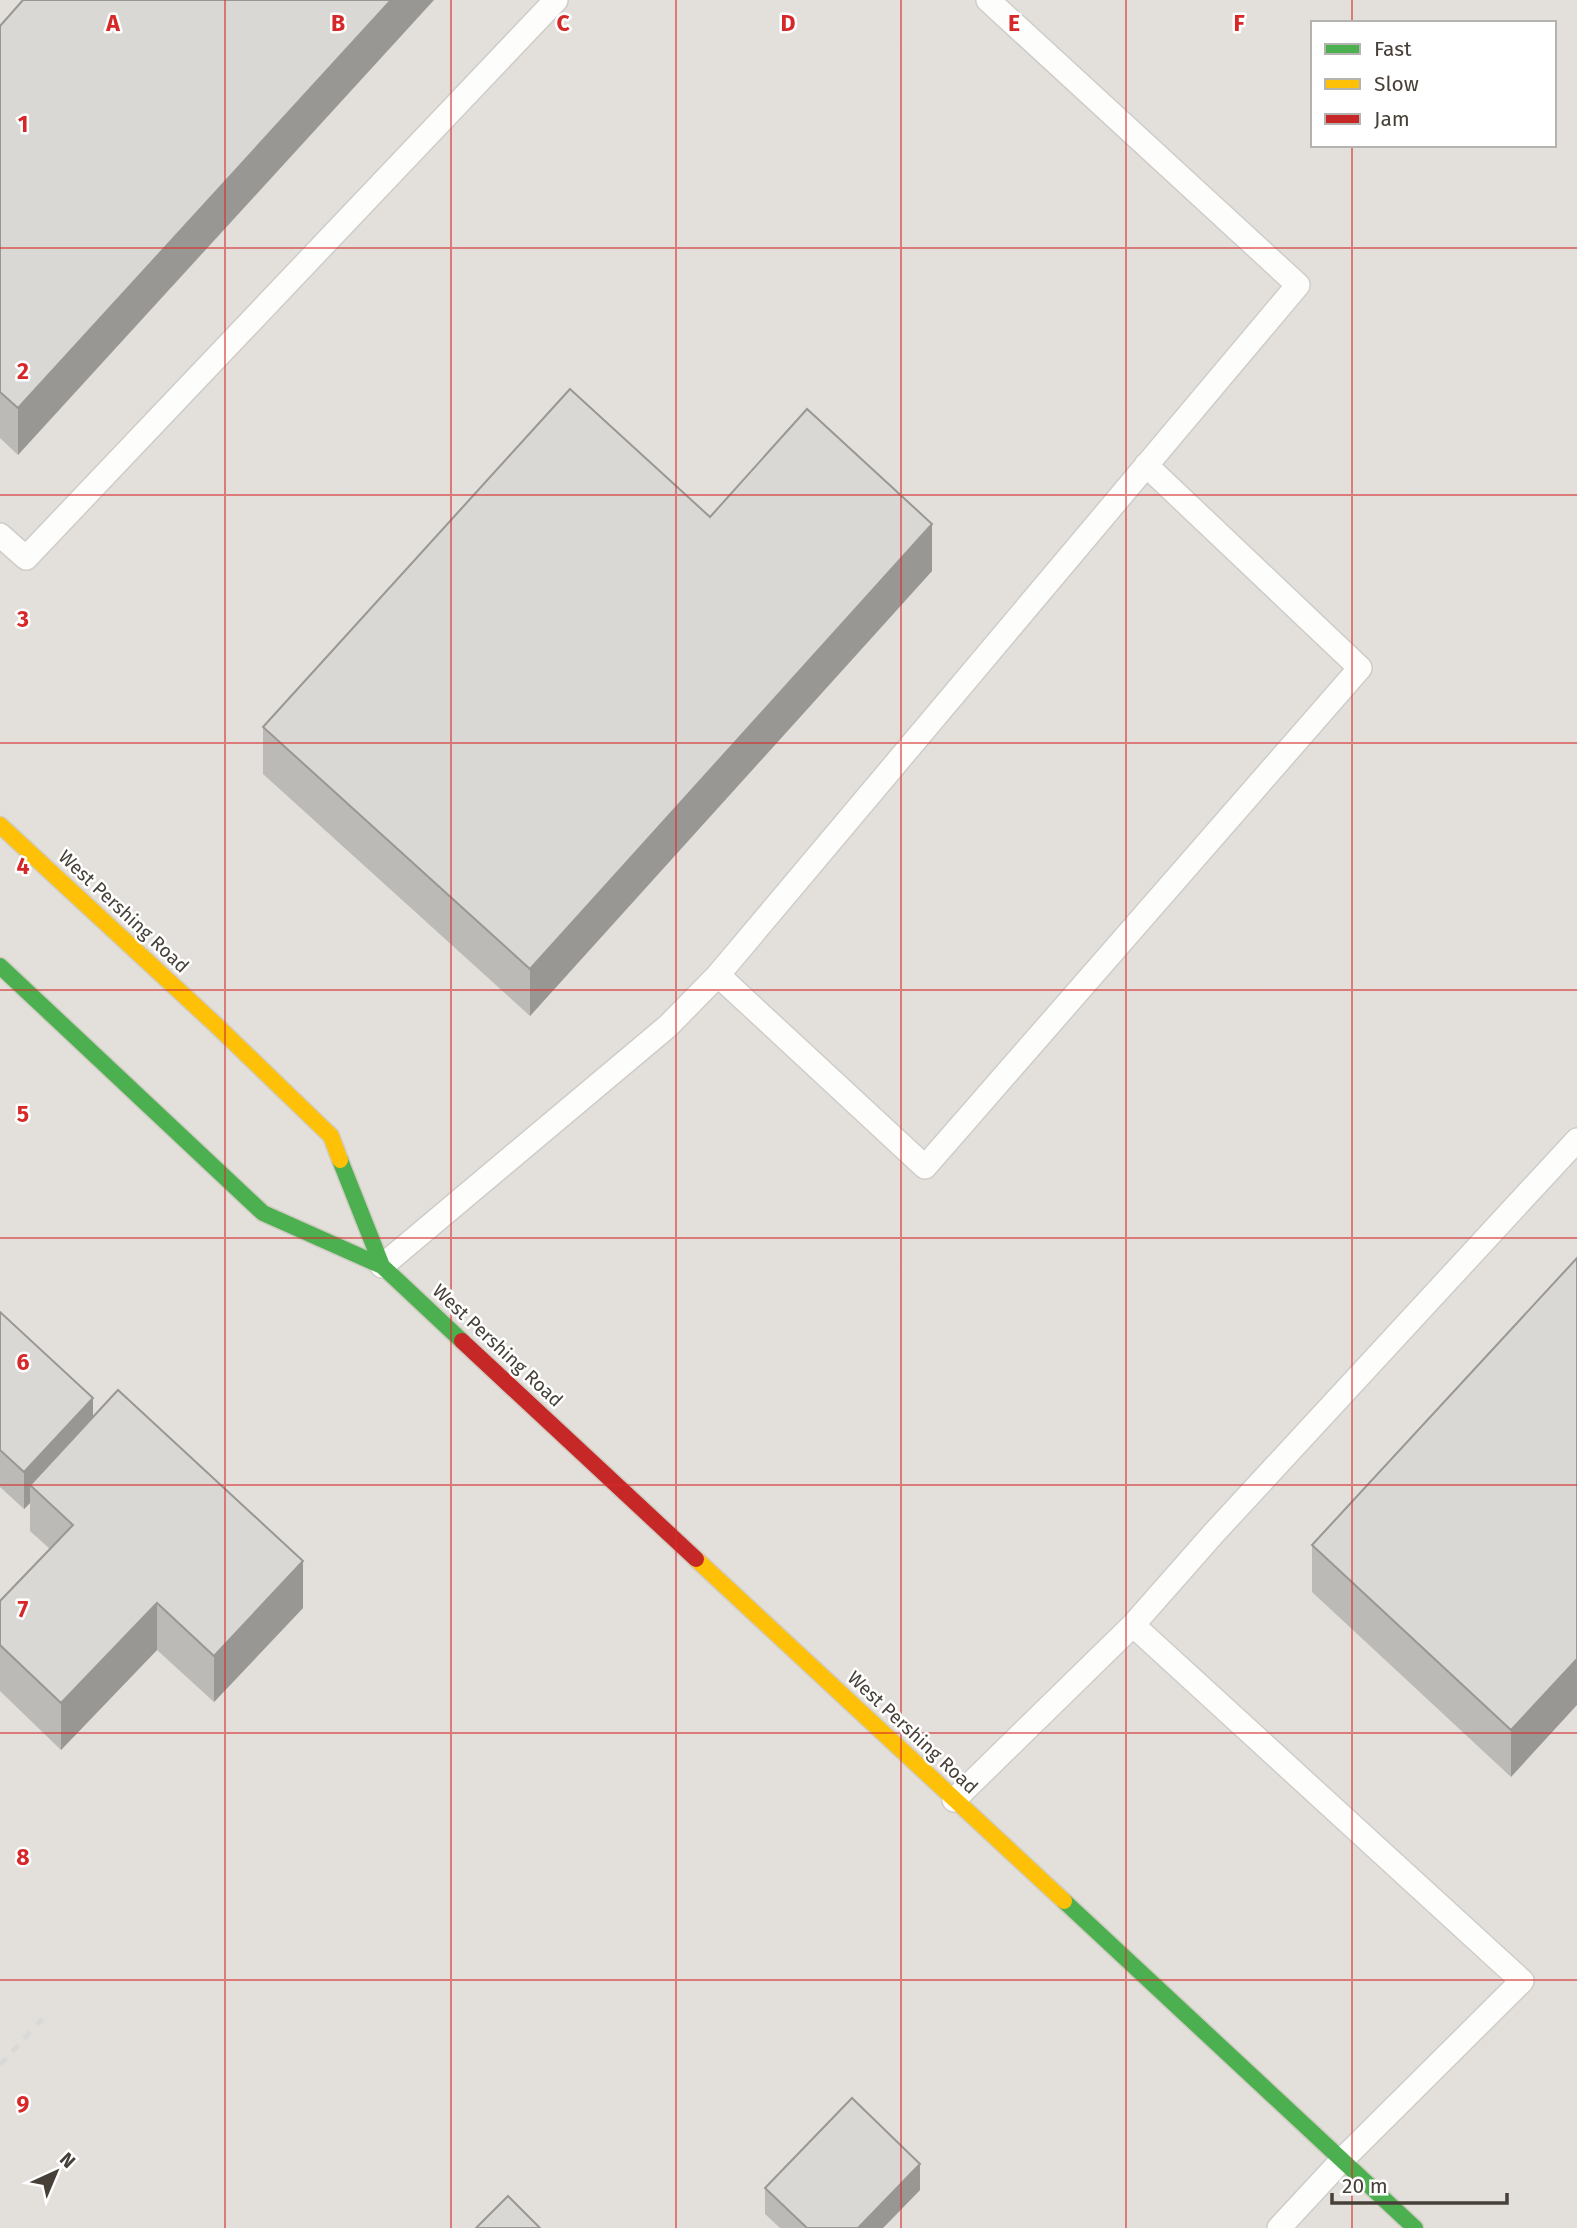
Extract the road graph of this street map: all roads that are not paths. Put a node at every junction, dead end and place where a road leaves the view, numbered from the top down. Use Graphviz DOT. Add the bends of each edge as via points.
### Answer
graph roads {
  1 [pos="556,0"];
  2 [pos="988,0"];
  3 [pos="1146,465"];
  4 [pos="0,535"];
  5 [pos="0,825"];
  6 [pos="0,966"];
  7 [pos="718,975"];
  8 [pos="1577,1140"];
  9 [pos="382,1266"];
  10 [pos="1133,1625"];
  11 [pos="954,1800"];
  12 [pos="1342,2160"];
  13 [pos="1279,2228"];
  14 [pos="1415,2228"];
  1 -- 4 [label="lane" via="26,558"];
  2 -- 3 [label="lane" via="1298,285"];
  3 -- 7 [label="lane"];
  3 -- 7 [label="lane" via="1360,668 925,1167"];
  5 -- 9 [label="main road, West Pershing Road" via="331,1136"];
  6 -- 9 [label="main road, West Pershing Road" via="263,1213"];
  7 -- 9 [label="lane" via="668,1026"];
  8 -- 10 [label="lane"];
  9 -- 11 [label="main road, West Pershing Road"];
  10 -- 11 [label="lane"];
  10 -- 12 [label="lane" via="1522,1981"];
  11 -- 12 [label="main road, West Pershing Road"];
  12 -- 13 [label="lane"];
  12 -- 14 [label="main road, West Pershing Road"];
}
